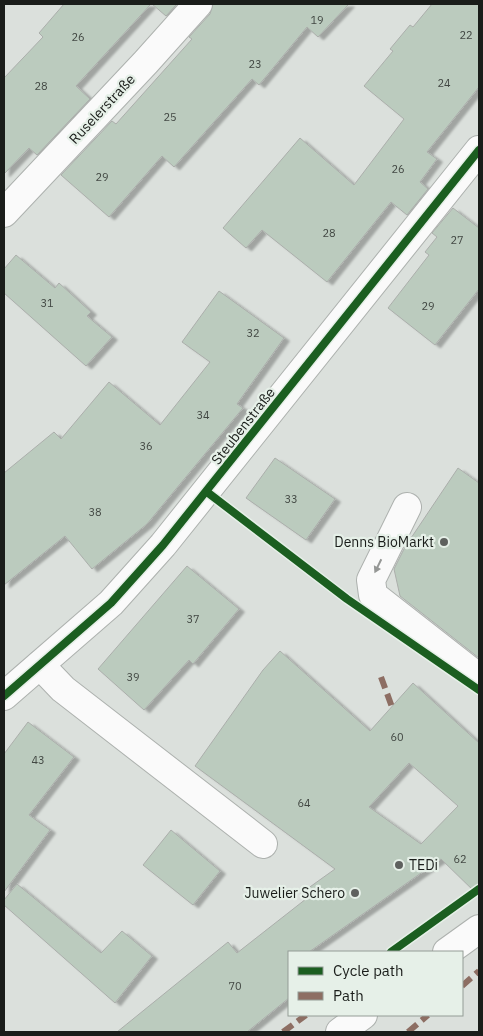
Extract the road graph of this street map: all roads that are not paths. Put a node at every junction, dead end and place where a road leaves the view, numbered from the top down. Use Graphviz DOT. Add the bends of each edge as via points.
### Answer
graph roads {
  1 [pos="198,4"];
  2 [pos="479,150"];
  3 [pos="4,213"];
  4 [pos="407,507"];
  5 [pos="40,666"];
  6 [pos="479,678"];
  7 [pos="4,696"];
  8 [pos="263,844"];
  9 [pos="479,929"];
  10 [pos="448,951"];
  11 [pos="362,1016"];
  12 [pos="340,1032"];
  1 -- 3 [label="street, Ruselerstraße"];
  2 -- 5 [label="street, Steubenstraße" via="163,545 111,603"];
  4 -- 6 [label="street, one-way" via="371,580 373,595"];
  5 -- 7 [label="street, Steubenstraße"];
  5 -- 8 [label="street" via="64,689"];
  9 -- 10 [label="street"];
  11 -- 12 [label="street"];
}
